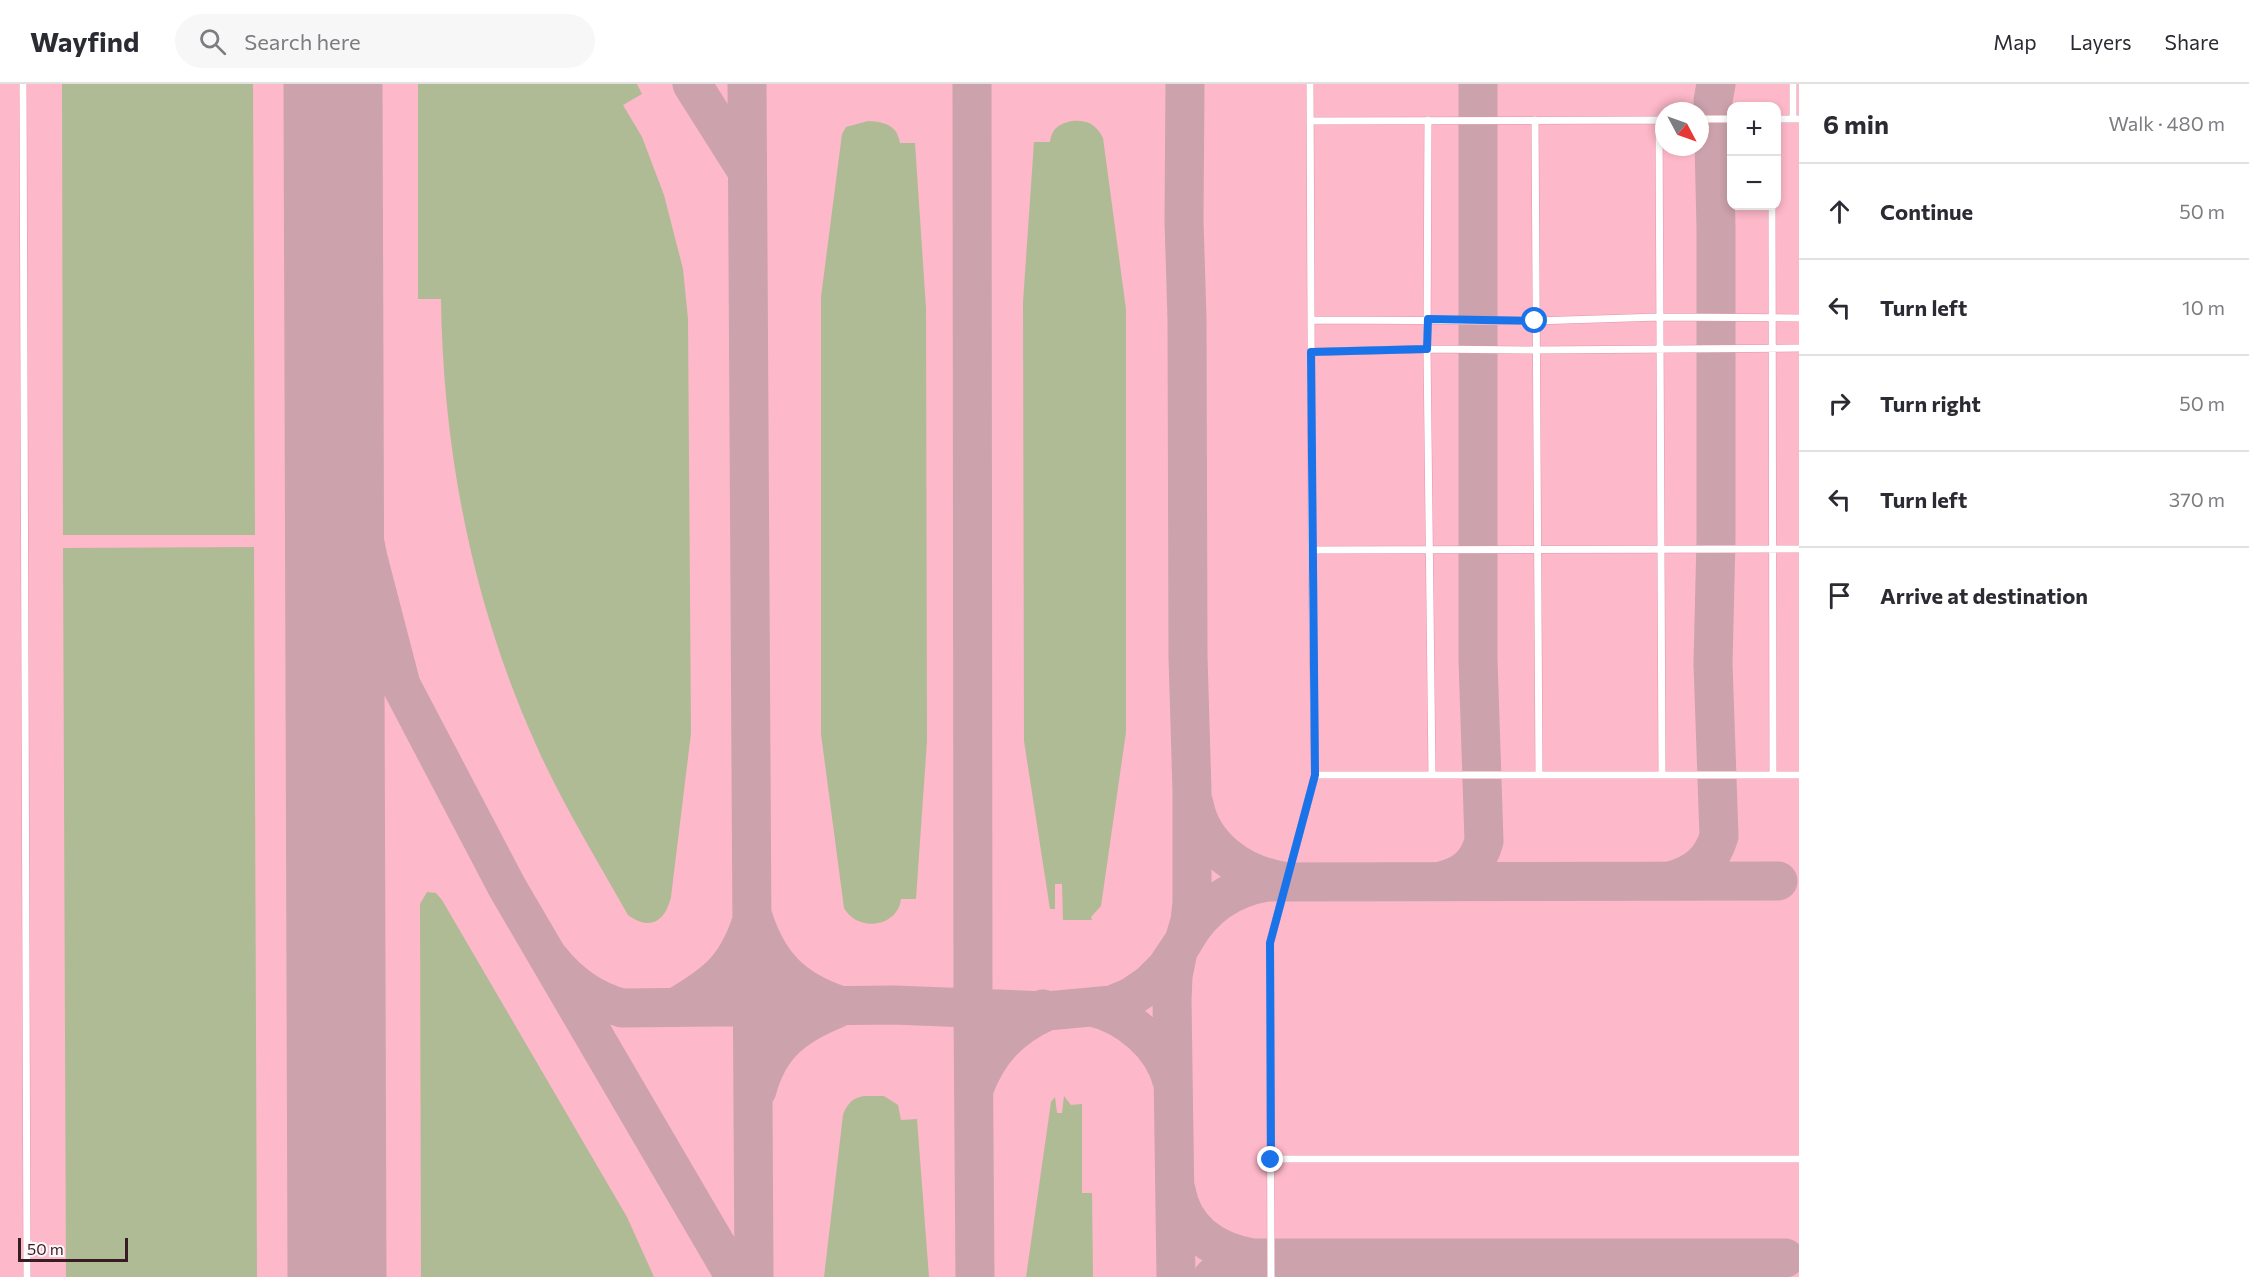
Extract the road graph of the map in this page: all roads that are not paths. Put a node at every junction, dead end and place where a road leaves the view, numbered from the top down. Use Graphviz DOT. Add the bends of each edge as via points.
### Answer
graph roads {
  1 [pos="23,84"];
  2 [pos="1310,84"];
  3 [pos="1793,84"];
  4 [pos="1709,119"];
  5 [pos="1727,119"];
  6 [pos="1796,119"];
  7 [pos="1428,120"];
  8 [pos="1535,120"];
  9 [pos="1655,120"];
  10 [pos="1310,121"];
  11 [pos="1661,156"];
  12 [pos="1772,210"];
  13 [pos="1659,317"];
  14 [pos="1772,317"];
  15 [pos="1799,318"];
  16 [pos="1428,319"];
  17 [pos="1311,320"];
  18 [pos="1535,321"];
  19 [pos="1773,348"];
  20 [pos="1799,348"];
  21 [pos="1427,349"];
  22 [pos="1660,349"];
  23 [pos="1536,351"];
  24 [pos="1311,352"];
  25 [pos="1661,548"];
  26 [pos="1773,549"];
  27 [pos="1799,549"];
  28 [pos="1312,550"];
  29 [pos="1429,550"];
  30 [pos="1537,550"];
  31 [pos="1539,774"];
  32 [pos="1662,774"];
  33 [pos="1315,775"];
  34 [pos="1432,775"];
  35 [pos="1773,775"];
  36 [pos="1799,775"];
  37 [pos="1799,1159"];
  38 [pos="1271,1160"];
  39 [pos="27,1277"];
  40 [pos="1271,1277"];
  1 -- 39 [label="lane"];
  2 -- 10 [label="lane"];
  3 -- 6 [label="lane"];
  4 -- 5 [label="lane"];
  7 -- 8 [label="lane"];
  7 -- 10 [label="lane"];
  7 -- 16 [label="lane"];
  8 -- 9 [label="lane"];
  8 -- 18 [label="lane"];
  10 -- 17 [label="lane"];
  11 -- 13 [label="lane"];
  12 -- 14 [label="lane"];
  13 -- 14 [label="lane"];
  13 -- 18 [label="lane"];
  13 -- 22 [label="lane"];
  14 -- 15 [label="lane"];
  14 -- 19 [label="lane"];
  16 -- 17 [label="lane"];
  16 -- 18 [label="lane"];
  16 -- 21 [label="lane"];
  17 -- 24 [label="lane"];
  18 -- 23 [label="lane"];
  19 -- 20 [label="lane"];
  19 -- 22 [label="lane"];
  19 -- 26 [label="lane"];
  21 -- 23 [label="lane"];
  21 -- 24 [label="lane"];
  21 -- 29 [label="lane"];
  22 -- 23 [label="lane"];
  22 -- 25 [label="lane"];
  23 -- 30 [label="lane"];
  24 -- 28 [label="lane"];
  25 -- 26 [label="lane"];
  25 -- 30 [label="lane"];
  25 -- 32 [label="lane"];
  26 -- 27 [label="lane"];
  26 -- 35 [label="lane"];
  28 -- 29 [label="lane"];
  28 -- 33 [label="lane"];
  29 -- 30 [label="lane"];
  29 -- 34 [label="lane"];
  30 -- 31 [label="lane"];
  31 -- 32 [label="lane"];
  31 -- 34 [label="lane"];
  32 -- 35 [label="lane"];
  33 -- 34 [label="lane"];
  33 -- 38 [label="lane" via="1270,943"];
  35 -- 36 [label="lane"];
  37 -- 38 [label="lane"];
  38 -- 40 [label="lane"];
}
